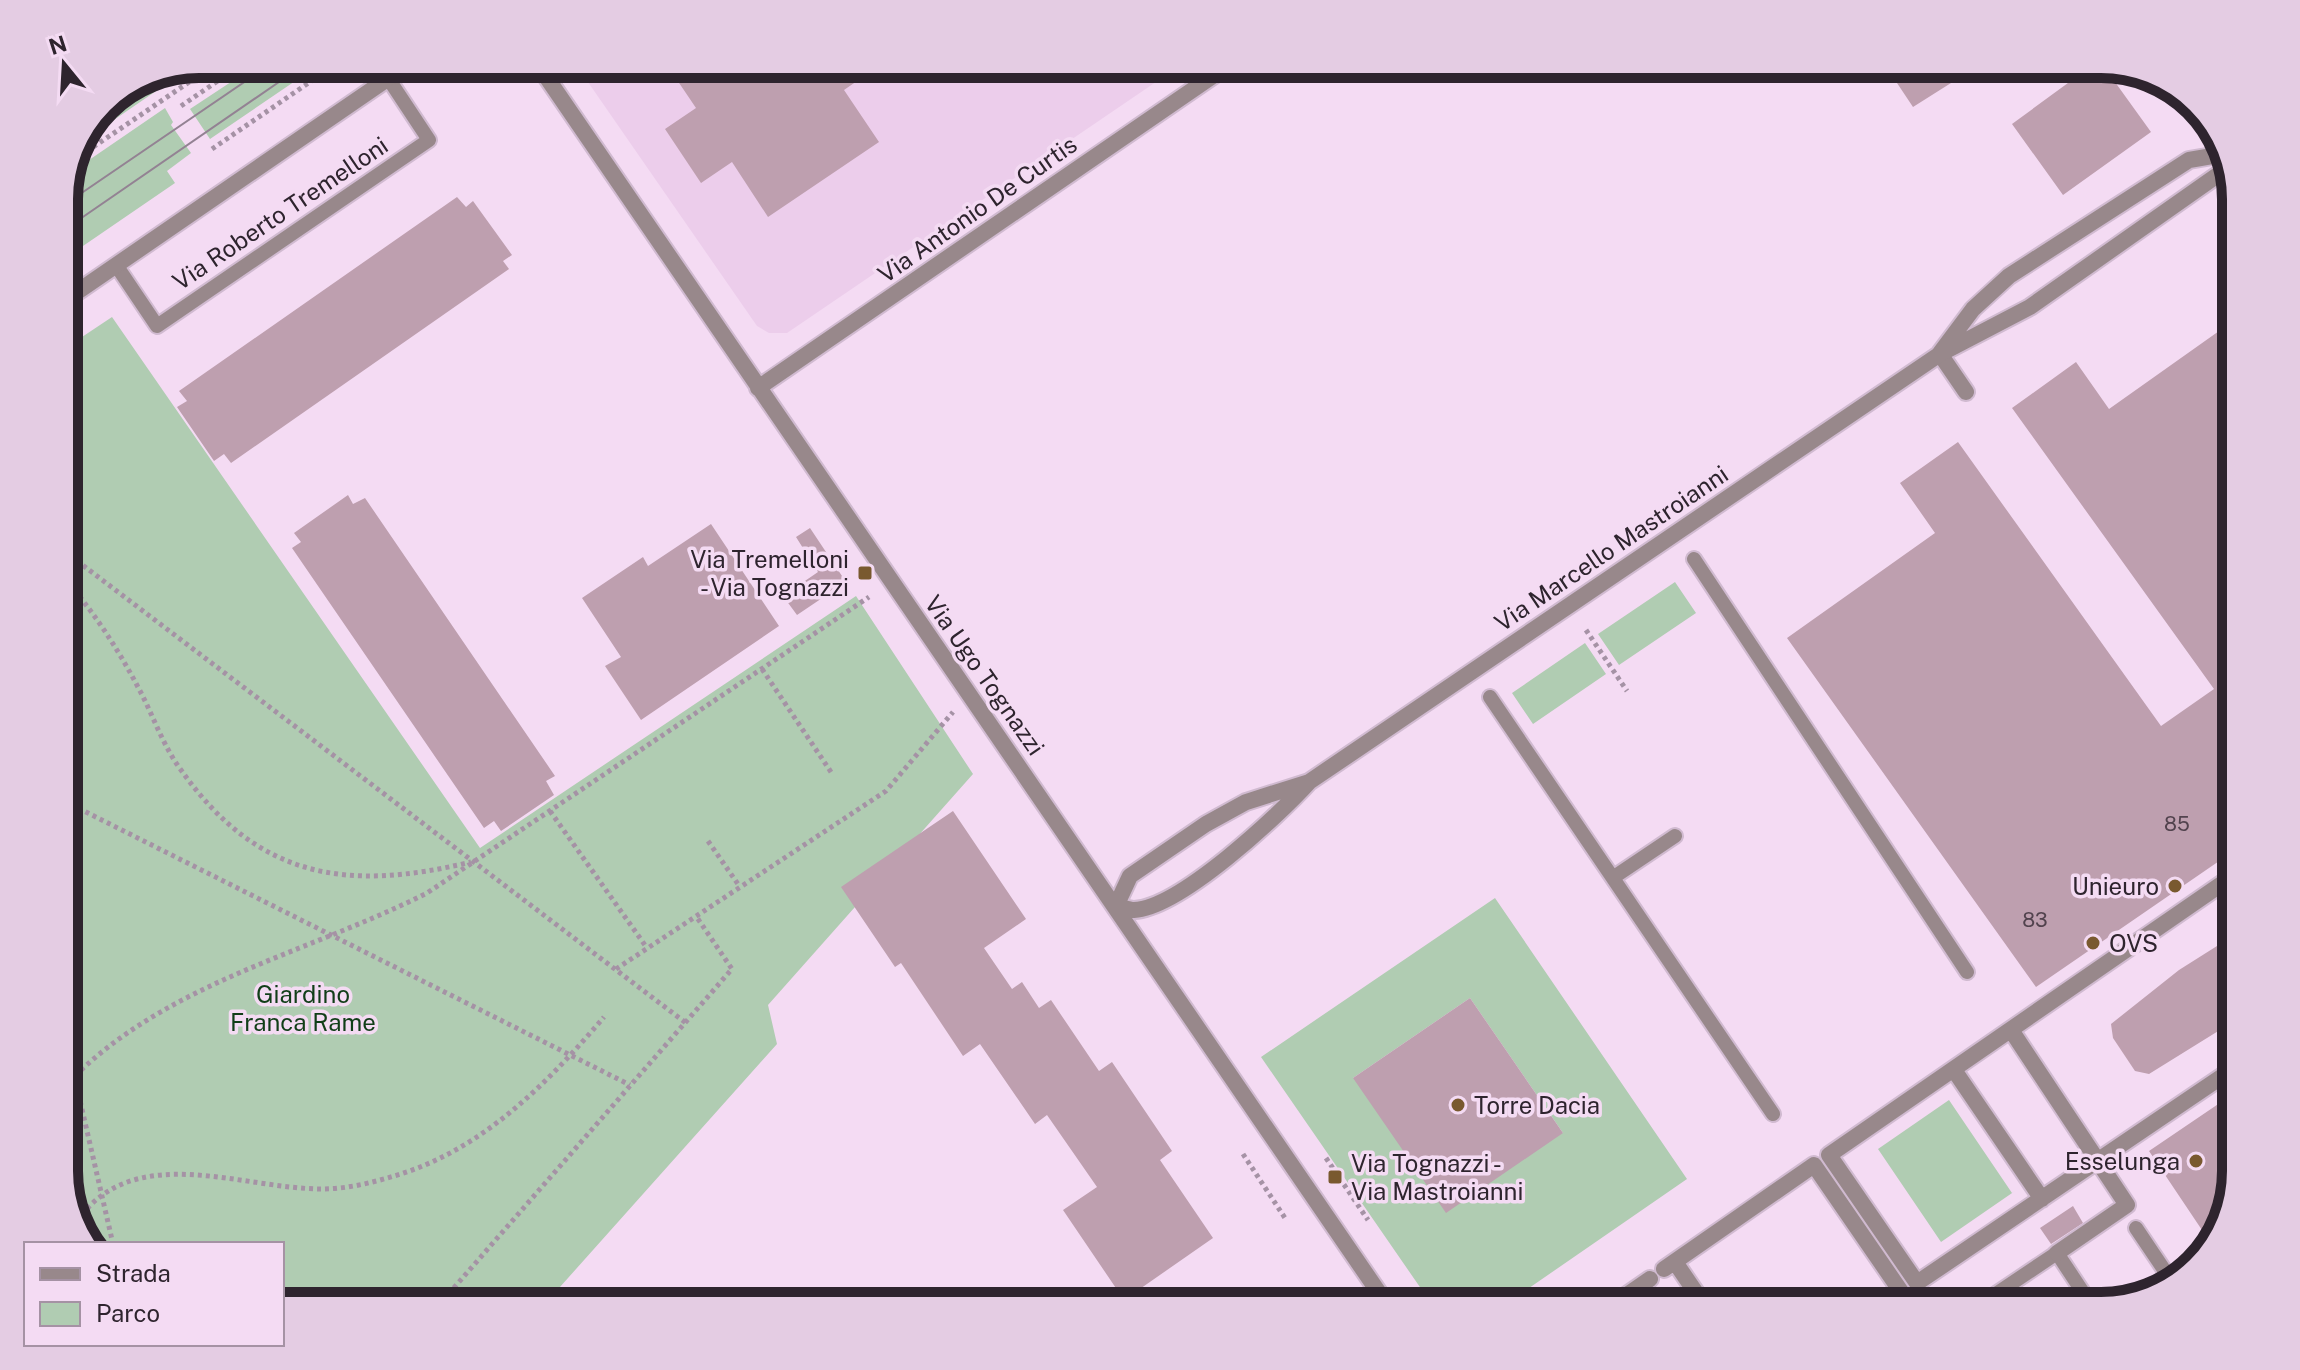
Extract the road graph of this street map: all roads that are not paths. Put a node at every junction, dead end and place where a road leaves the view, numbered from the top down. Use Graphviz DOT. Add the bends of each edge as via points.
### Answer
graph roads {
  1 [pos="388,78"];
  2 [pos="394,78"];
  3 [pos="547,78"];
  4 [pos="1210,78"];
  5 [pos="2214,156"];
  6 [pos="2219,174"];
  7 [pos="116,265"];
  8 [pos="78,291"];
  9 [pos="1940,354"];
  10 [pos="758,388"];
  11 [pos="1966,392"];
  12 [pos="1694,559"];
  13 [pos="1490,697"];
  14 [pos="1309,782"];
  15 [pos="1675,836"];
  16 [pos="1614,877"];
  17 [pos="2222,884"];
  18 [pos="1116,906"];
  19 [pos="1967,972"];
  20 [pos="2011,1030"];
  21 [pos="1954,1070"];
  22 [pos="2222,1077"];
  23 [pos="1773,1114"];
  24 [pos="2098,1161"];
  25 [pos="2042,1199"];
  26 [pos="2136,1228"];
  27 [pos="2057,1253"];
  28 [pos="2166,1273"];
  29 [pos="1650,1279"];
  30 [pos="1633,1291"];
  31 [pos="1378,1292"];
  32 [pos="1693,1292"];
  33 [pos="1901,1292"];
  34 [pos="1999,1292"];
  35 [pos="2083,1292"];
  1 -- 7 [label="street, Via Roberto Tremelloni"];
  2 -- 7 [label="lane, Via Roberto Tremelloni" via="429,140 157,326"];
  3 -- 10 [label="street, Via Ugo Tognazzi"];
  4 -- 10 [label="street, Via Antonio De Curtis"];
  5 -- 9 [label="street, Via Marcello Mastroianni" via="2189,160 2009,276 1973,309"];
  6 -- 9 [label="street, Via Marcello Mastroianni" via="2030,307"];
  7 -- 8 [label="street, Via Roberto Tremelloni"];
  9 -- 11 [label="street"];
  9 -- 14 [label="street, Via Marcello Mastroianni"];
  10 -- 18 [label="street, Via Ugo Tognazzi"];
  12 -- 19 [label="lane"];
  13 -- 16 [label="lane"];
  14 -- 18 [label="street, Via Marcello Mastroianni" via="1246,802 1206,824 1130,876"];
  14 -- 18 [label="street, Via Marcello Mastroianni" via="1264,828 1175,893 1134,910"];
  15 -- 16 [label="lane"];
  16 -- 23 [label="lane"];
  17 -- 20 [label="street"];
  18 -- 31 [label="street, Via Ugo Tognazzi"];
  20 -- 21 [label="street"];
  20 -- 24 [label="street"];
  21 -- 25 [label="street"];
  21 -- 25 [label="street" via="1829,1155 1917,1283"];
  22 -- 24 [label="street"];
  24 -- 25 [label="street"];
  24 -- 27 [label="street" via="2127,1205"];
  26 -- 28 [label="lane"];
  27 -- 34 [label="lane"];
  27 -- 35 [label="lane"];
  29 -- 30 [label="street"];
  32 -- 33 [label="street" via="1670,1265 1814,1165"];
}
